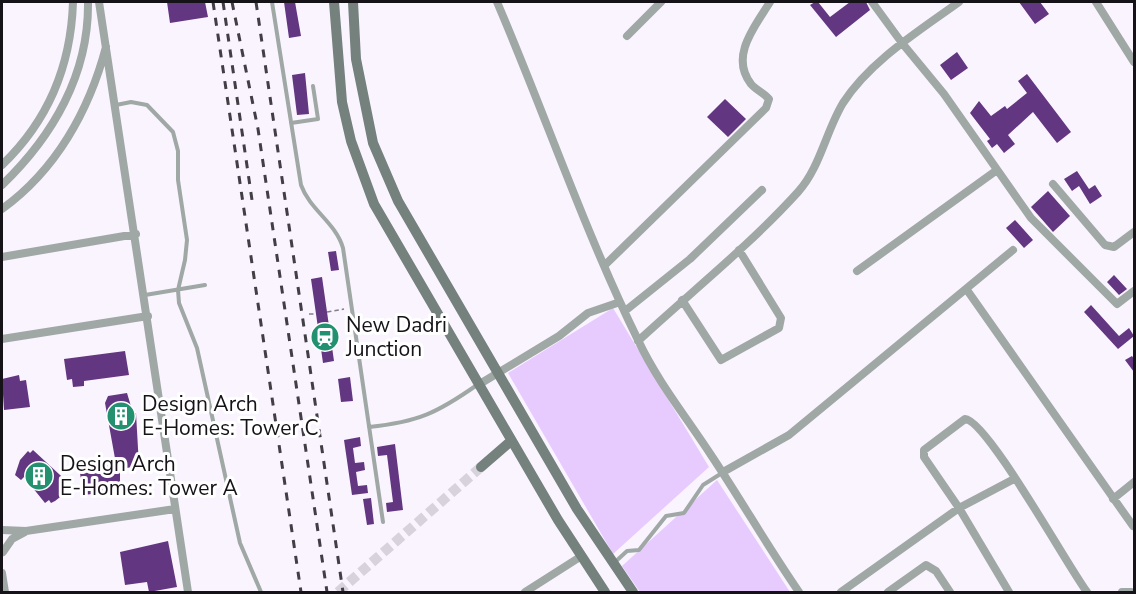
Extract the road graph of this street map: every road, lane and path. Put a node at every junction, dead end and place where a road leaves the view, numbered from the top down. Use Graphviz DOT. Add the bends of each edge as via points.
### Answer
graph roads {
  1 [pos="73,2"];
  2 [pos="88,2"];
  3 [pos="99,2"];
  4 [pos="272,2"];
  5 [pos="334,2"];
  6 [pos="353,2"];
  7 [pos="497,2"];
  8 [pos="661,2"];
  9 [pos="770,2"];
  10 [pos="872,2"];
  11 [pos="959,2"];
  12 [pos="1096,2"];
  13 [pos="627,36"];
  14 [pos="107,43"];
  15 [pos="902,44"];
  16 [pos="1134,62"];
  17 [pos="314,86"];
  18 [pos="116,105"];
  19 [pos="291,123"];
  20 [pos="2,165"];
  21 [pos="997,171"];
  22 [pos="1053,184"];
  23 [pos="2,185"];
  24 [pos="762,190"];
  25 [pos="2,209"];
  26 [pos="1134,232"];
  27 [pos="136,234"];
  28 [pos="1013,249"];
  29 [pos="739,250"];
  30 [pos="2,257"];
  31 [pos="605,265"];
  32 [pos="857,271"];
  33 [pos="205,285"];
  34 [pos="178,290"];
  35 [pos="967,290"];
  36 [pos="1134,291"];
  37 [pos="145,295"];
  38 [pos="682,300"];
  39 [pos="620,303"];
  40 [pos="351,308"];
  41 [pos="625,311"];
  42 [pos="327,312"];
  43 [pos="309,314"];
  44 [pos="316,314"];
  45 [pos="148,316"];
  46 [pos="2,339"];
  47 [pos="638,341"];
  48 [pos="498,374"];
  49 [pos="478,385"];
  50 [pos="369,427"];
  51 [pos="512,441"];
  52 [pos="481,467"];
  53 [pos="723,472"];
  54 [pos="1014,479"];
  55 [pos="1134,482"];
  56 [pos="1113,499"];
  57 [pos="959,508"];
  58 [pos="175,509"];
  59 [pos="383,522"];
  60 [pos="1133,526"];
  61 [pos="2,530"];
  62 [pos="26,531"];
  63 [pos="2,539"];
  64 [pos="2,554"];
  65 [pos="580,557"];
  66 [pos="613,563"];
  67 [pos="2,573"];
  68 [pos="5,592"];
  69 [pos="188,592"];
  70 [pos="261,592"];
  71 [pos="525,592"];
  72 [pos="605,592"];
  73 [pos="633,592"];
  74 [pos="799,592"];
  75 [pos="841,592"];
  76 [pos="888,592"];
  77 [pos="950,592"];
  78 [pos="1009,592"];
  79 [pos="1088,592"];
  80 [pos="1122,592"];
  81 [pos="1131,592"];
  1 -- 20 [label="street" via="69,44 57,87 26,139"];
  2 -- 23 [label="street" via="84,48 66,100 47,134"];
  3 -- 14 [label="street"];
  4 -- 19 [label="lane"];
  5 -- 49 [label="street" via="342,102 351,141 374,204"];
  6 -- 48 [label="street" via="356,59 373,143 398,201"];
  7 -- 31 [label="street" via="579,212"];
  8 -- 13 [label="street"];
  9 -- 31 [label="street" via="742,52 749,82 769,99 766,108"];
  10 -- 15 [label="street"];
  11 -- 15 [label="street"];
  12 -- 16 [label="street"];
  14 -- 18 [label="street"];
  14 -- 25 [label="street" via="87,102 67,139 34,181"];
  15 -- 21 [label="street" via="944,94"];
  15 -- 29 [label="street" via="856,86 799,190"];
  17 -- 19 [label="lane" via="318,119"];
  18 -- 27 [label="street"];
  18 -- 34 [label="lane" via="147,105 173,132 187,240"];
  19 -- 40 [label="lane" via="305,197 340,237"];
  21 -- 32 [label="street"];
  21 -- 36 [label="street" via="1031,218 1117,304"];
  22 -- 26 [label="street" via="1105,245 1114,247"];
  24 -- 41 [label="street" via="690,259"];
  27 -- 30 [label="street"];
  27 -- 37 [label="street"];
  28 -- 35 [label="street"];
  29 -- 38 [label="street"];
  29 -- 38 [label="street" via="781,318 779,328 721,360"];
  31 -- 39 [label="street"];
  33 -- 34 [label="lane"];
  34 -- 37 [label="lane"];
  34 -- 70 [label="lane" via="182,316 197,348 240,543"];
  35 -- 53 [label="street" via="789,435"];
  35 -- 56 [label="street"];
  37 -- 45 [label="street"];
  38 -- 47 [label="street"];
  39 -- 41 [label="street"];
  39 -- 48 [label="street" via="588,314"];
  40 -- 42 [label="path"];
  40 -- 50 [label="lane"];
  41 -- 47 [label="street"];
  43 -- 44 [label="path"];
  45 -- 46 [label="street"];
  45 -- 58 [label="street"];
  47 -- 53 [label="street"];
  48 -- 49 [label="street"];
  48 -- 66 [label="street"];
  49 -- 50 [label="lane" via="442,409 418,419"];
  49 -- 51 [label="street"];
  50 -- 59 [label="lane"];
  51 -- 52 [label="street"];
  51 -- 65 [label="street"];
  53 -- 66 [label="lane" via="703,485 684,513 666,516 639,550 627,551"];
  53 -- 74 [label="street"];
  54 -- 57 [label="street"];
  54 -- 57 [label="street" via="981,429 969,419 961,421 923,454"];
  54 -- 79 [label="street"];
  55 -- 56 [label="street"];
  56 -- 60 [label="street"];
  57 -- 75 [label="street"];
  57 -- 78 [label="street"];
  58 -- 62 [label="street"];
  58 -- 69 [label="street"];
  61 -- 62 [label="street"];
  62 -- 64 [label="street" via="12,539"];
  63 -- 64 [label="street"];
  65 -- 71 [label="street"];
  65 -- 72 [label="street"];
  66 -- 73 [label="street"];
  67 -- 68 [label="street"];
  76 -- 77 [label="street" via="926,565 936,571"];
  80 -- 81 [label="street"];
}
